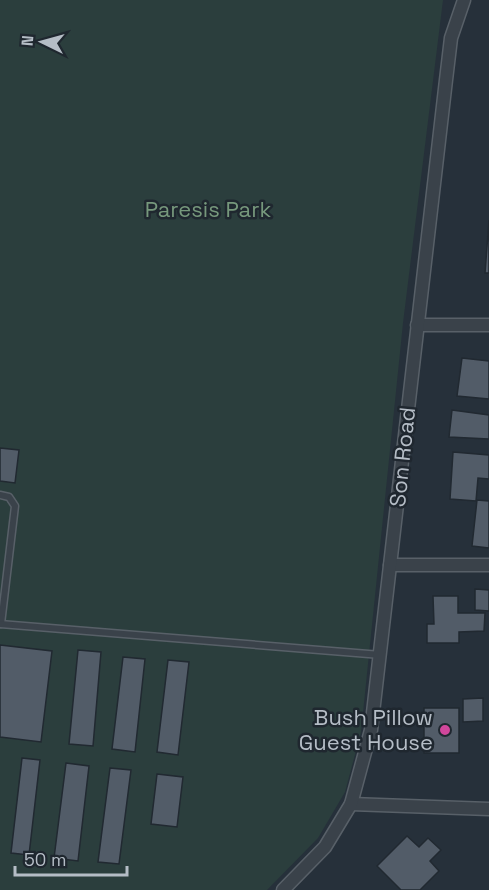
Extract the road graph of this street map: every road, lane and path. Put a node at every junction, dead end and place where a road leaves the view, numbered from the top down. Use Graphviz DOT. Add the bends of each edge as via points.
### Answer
graph roads {
  1 [pos="465,0"];
  2 [pos="417,325"];
  3 [pos="489,325"];
  4 [pos="0,495"];
  5 [pos="390,565"];
  6 [pos="489,565"];
  7 [pos="1,624"];
  8 [pos="382,655"];
  9 [pos="351,804"];
  10 [pos="489,809"];
  11 [pos="283,890"];
  1 -- 2 [label="street, Son Road" via="451,38"];
  2 -- 3 [label="street"];
  2 -- 5 [label="street, Son Road"];
  4 -- 7 [label="lane" via="9,497 15,506"];
  5 -- 6 [label="street"];
  5 -- 8 [label="street, Son Road"];
  7 -- 8 [label="lane"];
  8 -- 9 [label="street, Son Road" via="371,730"];
  9 -- 10 [label="street"];
  9 -- 11 [label="street, Son Road" via="325,847"];
}
